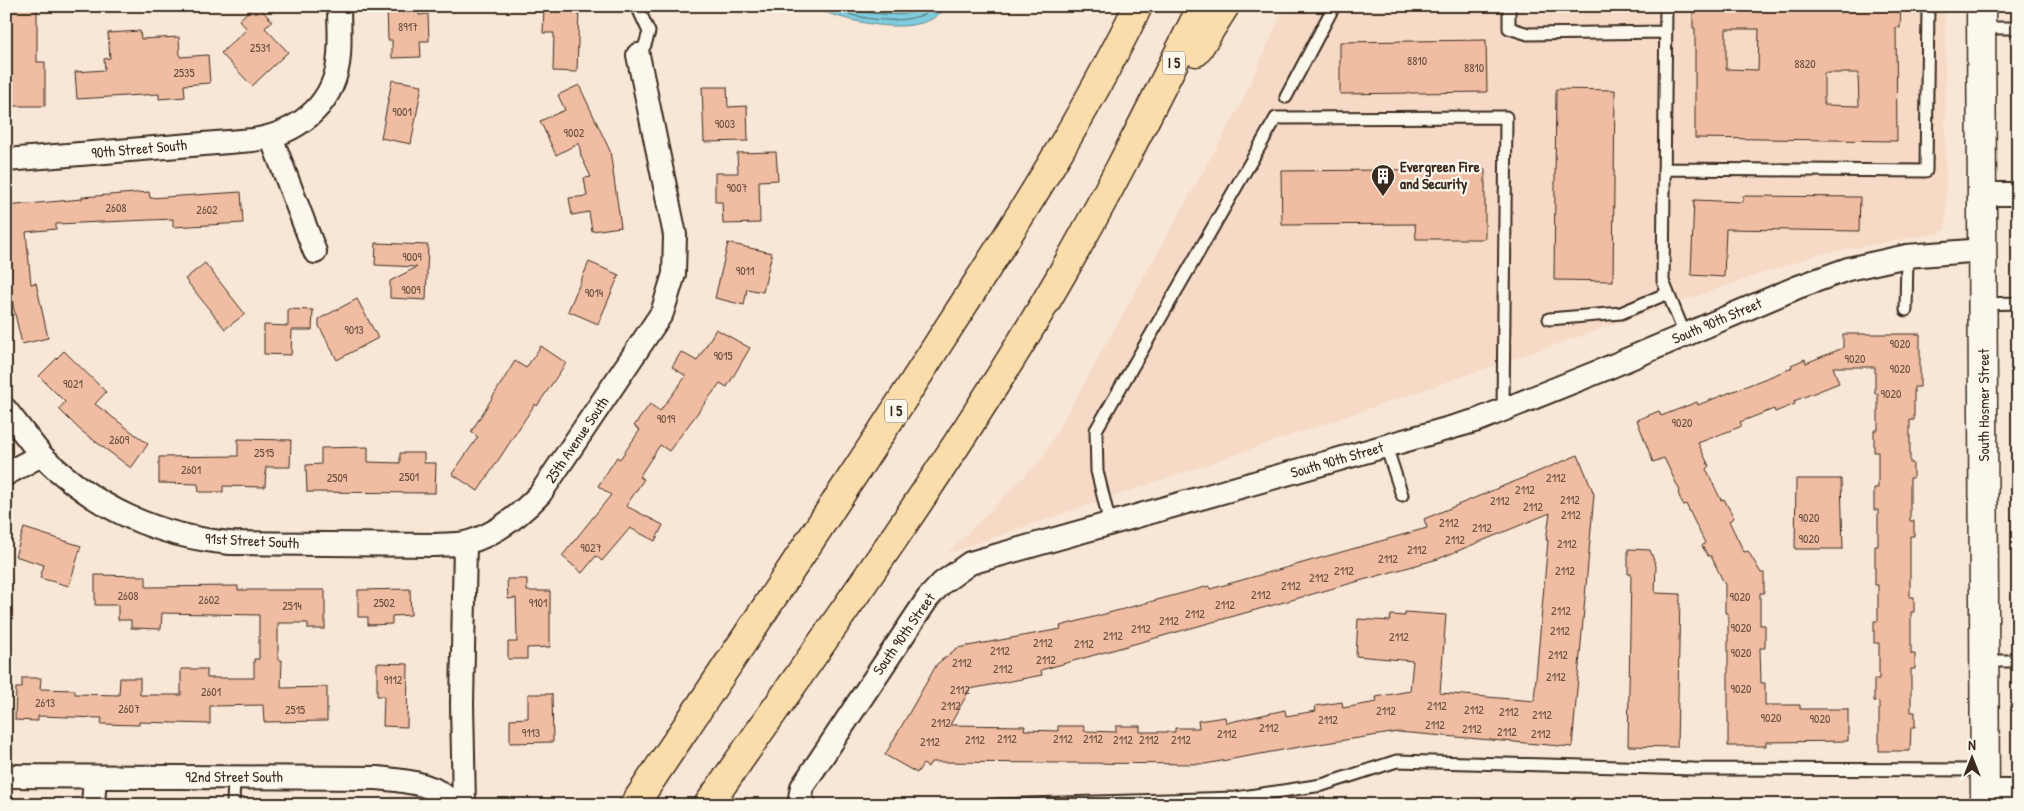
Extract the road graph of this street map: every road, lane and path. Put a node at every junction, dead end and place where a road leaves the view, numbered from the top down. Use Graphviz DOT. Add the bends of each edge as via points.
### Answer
graph roads {
  1 [pos="339,6"];
  2 [pos="637,6"];
  3 [pos="1138,6"];
  4 [pos="1202,6"];
  5 [pos="1226,6"];
  6 [pos="1334,6"];
  7 [pos="1509,6"];
  8 [pos="1666,6"];
  9 [pos="1928,6"];
  10 [pos="1981,17"];
  11 [pos="2018,28"];
  12 [pos="1666,32"];
  13 [pos="638,55"];
  14 [pos="1286,97"];
  15 [pos="1146,119"];
  16 [pos="271,137"];
  17 [pos="6,160"];
  18 [pos="1664,169"];
  19 [pos="1983,194"];
  20 [pos="2018,194"];
  21 [pos="1983,250"];
  22 [pos="315,252"];
  23 [pos="1906,256"];
  24 [pos="1668,293"];
  25 [pos="2018,302"];
  26 [pos="1984,304"];
  27 [pos="1906,310"];
  28 [pos="1549,319"];
  29 [pos="1684,335"];
  30 [pos="6,410"];
  31 [pos="1503,410"];
  32 [pos="1386,446"];
  33 [pos="41,456"];
  34 [pos="6,474"];
  35 [pos="1402,495"];
  36 [pos="1110,524"];
  37 [pos="465,543"];
  38 [pos="1985,661"];
  39 [pos="2018,661"];
  40 [pos="6,776"];
  41 [pos="95,777"];
  42 [pos="234,777"];
  43 [pos="1985,789"];
  44 [pos="2018,791"];
  45 [pos="810,804"];
  46 [pos="94,805"];
  47 [pos="232,805"];
  48 [pos="455,805"];
  49 [pos="464,805"];
  50 [pos="634,805"];
  51 [pos="708,805"];
  52 [pos="995,805"];
  1 -- 16 [label="street, 90th Street South" via="338,64 332,85 311,116 292,129"];
  2 -- 13 [label="lane" via="649,32"];
  3 -- 50 [label="highway, I 5" via="1049,173 857,472"];
  4 -- 15 [label="highway, I 5"];
  5 -- 15 [label="highway"];
  6 -- 14 [label="lane"];
  7 -- 12 [label="lane" via="1509,28 1528,34"];
  8 -- 12 [label="lane"];
  9 -- 18 [label="lane" via="1926,171"];
  10 -- 11 [label="lane"];
  10 -- 19 [label="main road, South Hosmer Street"];
  12 -- 18 [label="lane"];
  13 -- 37 [label="street, 25th Avenue South" via="675,235 676,264 669,295 652,330 540,494 504,525"];
  15 -- 51 [label="highway, I 5" via="1033,323 892,541"];
  16 -- 17 [label="street, 90th Street South"];
  16 -- 22 [label="street"];
  18 -- 24 [label="lane" via="1663,281"];
  19 -- 20 [label="street"];
  19 -- 21 [label="main road, South Hosmer Street"];
  21 -- 23 [label="street, South 90th Street"];
  21 -- 26 [label="main road, South Hosmer Street"];
  23 -- 27 [label="lane"];
  23 -- 29 [label="street, South 90th Street" via="1834,274"];
  24 -- 28 [label="lane" via="1621,313"];
  24 -- 29 [label="lane"];
  25 -- 26 [label="lane"];
  26 -- 38 [label="main road, South Hosmer Street"];
  29 -- 31 [label="street, South 90th Street"];
  30 -- 33 [label="street, 91st Street South"];
  31 -- 32 [label="street, South 90th Street"];
  31 -- 36 [label="lane" via="1506,117 1276,118 1096,430 1097,471"];
  32 -- 35 [label="lane"];
  32 -- 36 [label="street, South 90th Street"];
  33 -- 34 [label="street"];
  33 -- 37 [label="street, 91st Street South" via="76,487 116,512 183,536 230,543"];
  36 -- 45 [label="street, South 90th Street" via="970,563 942,583 928,598 802,787 800,798"];
  37 -- 49 [label="street"];
  38 -- 39 [label="lane"];
  38 -- 43 [label="main road, South Hosmer Street"];
  40 -- 41 [label="street, 92nd Street South"];
  41 -- 42 [label="street, 92nd Street South"];
  41 -- 46 [label="street"];
  42 -- 47 [label="lane"];
  42 -- 48 [label="street, 92nd Street South" via="405,781 438,790"];
  43 -- 44 [label="street"];
  43 -- 52 [label="lane" via="1685,768 1397,761 1322,785 1236,798"];
}
